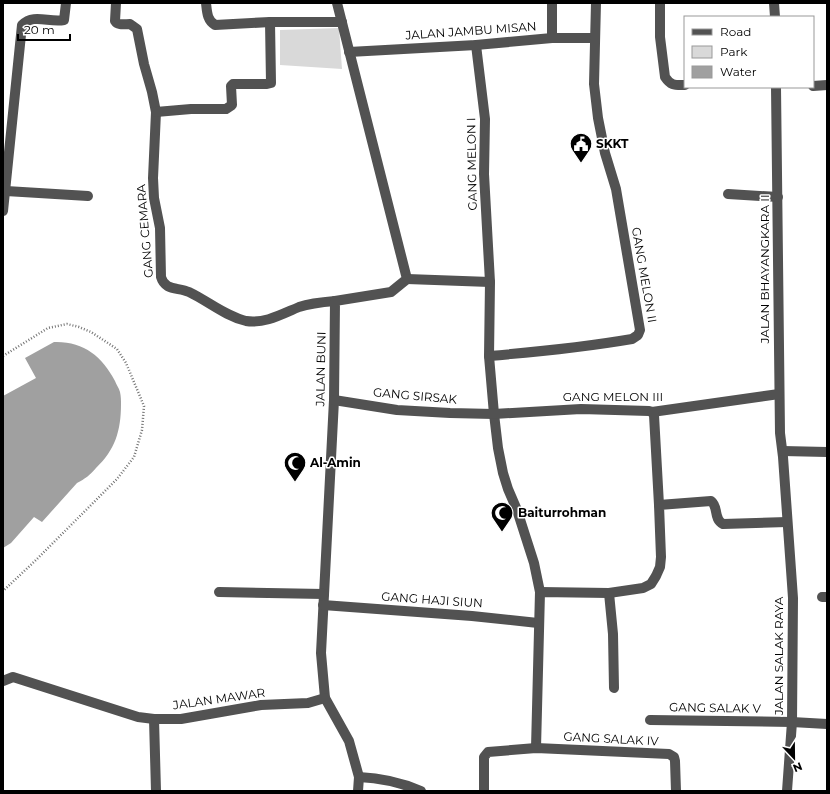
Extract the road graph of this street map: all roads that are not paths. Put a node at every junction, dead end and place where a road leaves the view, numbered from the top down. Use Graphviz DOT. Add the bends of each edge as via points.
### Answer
graph roads {
  1 [pos="66,3"];
  2 [pos="116,3"];
  3 [pos="206,3"];
  4 [pos="337,3"];
  5 [pos="552,3"];
  6 [pos="596,3"];
  7 [pos="660,3"];
  8 [pos="774,3"];
  9 [pos="775,16"];
  10 [pos="270,22"];
  11 [pos="342,22"];
  12 [pos="552,38"];
  13 [pos="595,38"];
  14 [pos="476,45"];
  15 [pos="349,52"];
  16 [pos="684,85"];
  17 [pos="827,85"];
  18 [pos="814,86"];
  19 [pos="776,88"];
  20 [pos="156,112"];
  21 [pos="6,191"];
  22 [pos="728,194"];
  23 [pos="88,196"];
  24 [pos="778,197"];
  25 [pos="3,211"];
  26 [pos="407,279"];
  27 [pos="490,282"];
  28 [pos="335,301"];
  29 [pos="489,356"];
  30 [pos="779,394"];
  31 [pos="334,400"];
  32 [pos="652,412"];
  33 [pos="494,414"];
  34 [pos="783,451"];
  35 [pos="827,452"];
  36 [pos="659,505"];
  37 [pos="787,522"];
  38 [pos="219,592"];
  39 [pos="540,592"];
  40 [pos="609,593"];
  41 [pos="324,594"];
  42 [pos="323,605"];
  43 [pos="538,623"];
  44 [pos="3,681"];
  45 [pos="614,688"];
  46 [pos="325,698"];
  47 [pos="154,719"];
  48 [pos="650,720"];
  49 [pos="792,722"];
  50 [pos="827,724"];
  51 [pos="536,748"];
  52 [pos="359,777"];
  53 [pos="156,791"];
  54 [pos="358,791"];
  55 [pos="421,791"];
  56 [pos="484,791"];
  57 [pos="676,791"];
  58 [pos="787,791"];
  1 -- 21 [label="street" via="64,20 34,18 22,25"];
  2 -- 20 [label="street, GANG CEMARA" via="116,22 130,24 136,29"];
  3 -- 10 [label="street" via="208,17 215,25"];
  4 -- 11 [label="street"];
  5 -- 12 [label="street"];
  6 -- 13 [label="street"];
  7 -- 16 [label="street" via="660,37 665,77 669,83"];
  8 -- 9 [label="street"];
  10 -- 11 [label="street"];
  10 -- 20 [label="street" via="271,83 233,84 232,105 226,110 190,109"];
  11 -- 15 [label="street"];
  12 -- 13 [label="street, JALAN JAMBU MISAN"];
  12 -- 14 [label="street, JALAN JAMBU MISAN"];
  13 -- 29 [label="street, GANG MELON II" via="594,84 598,118 616,189 640,330 632,339 549,351"];
  14 -- 15 [label="street, JALAN JAMBU MISAN"];
  14 -- 27 [label="street, GANG MELON I" via="485,119 484,174"];
  15 -- 26 [label="street"];
  17 -- 18 [label="street"];
  19 -- 24 [label="street, JALAN BHAYANGKARA II"];
  20 -- 28 [label="street, GANG CEMARA" via="154,198 160,228 161,277 166,286 188,291 246,321 274,318 317,302"];
  21 -- 23 [label="street"];
  21 -- 25 [label="street"];
  22 -- 24 [label="street"];
  24 -- 30 [label="street, JALAN BHAYANGKARA II"];
  26 -- 27 [label="street"];
  26 -- 28 [label="street" via="391,292"];
  27 -- 29 [label="street"];
  28 -- 31 [label="street, JALAN BUNI"];
  29 -- 33 [label="street"];
  30 -- 32 [label="street, GANG MELON III"];
  30 -- 34 [label="street, JALAN BHAYANGKARA II"];
  31 -- 33 [label="street, GANG SIRSAK" via="397,410"];
  31 -- 41 [label="street, JALAN BUNI"];
  32 -- 33 [label="street, GANG MELON III" via="580,409"];
  32 -- 36 [label="street"];
  33 -- 39 [label="street" via="505,478 534,563"];
  34 -- 35 [label="street"];
  34 -- 37 [label="street, JALAN SALAK RAYA"];
  36 -- 37 [label="street" via="711,501 717,518 723,524"];
  36 -- 40 [label="street" via="661,557 656,576 651,584 643,588"];
  37 -- 49 [label="street, JALAN SALAK RAYA" via="793,598"];
  38 -- 41 [label="street"];
  39 -- 40 [label="street"];
  39 -- 43 [label="street"];
  40 -- 45 [label="street"];
  41 -- 42 [label="street, JALAN BUNI"];
  42 -- 43 [label="street, GANG HAJI SIUN"];
  42 -- 46 [label="street, JALAN BUNI" via="321,653"];
  43 -- 51 [label="street"];
  44 -- 47 [label="street, JALAN MAWAR" via="13,677 138,717"];
  46 -- 47 [label="street, JALAN MAWAR" via="308,703 261,705 181,719"];
  46 -- 52 [label="street, JALAN BUNI" via="349,741"];
  47 -- 53 [label="street"];
  48 -- 49 [label="street, GANG SALAK V"];
  49 -- 50 [label="street, GANG SALAK V"];
  49 -- 58 [label="street, JALAN SALAK RAYA"];
  51 -- 56 [label="street, GANG SALAK IV" via="488,752 484,757"];
  51 -- 57 [label="street, GANG SALAK IV" via="669,754 676,761"];
  52 -- 54 [label="street, JALAN BUNI"];
  52 -- 55 [label="street" via="379,778"];
}
